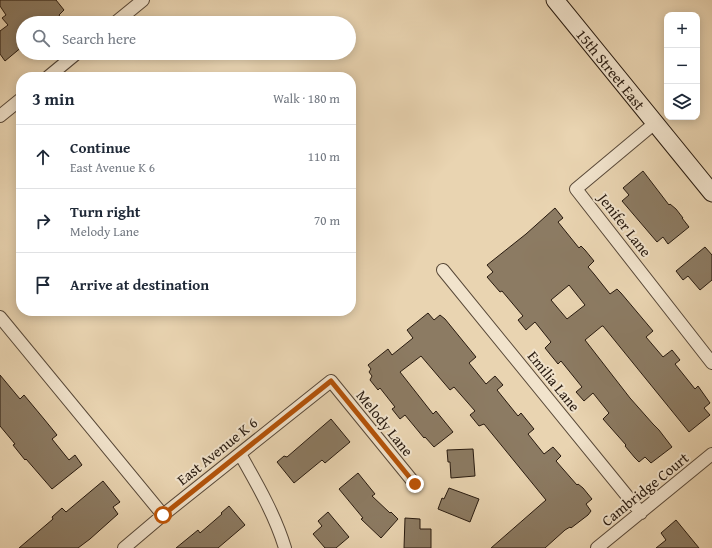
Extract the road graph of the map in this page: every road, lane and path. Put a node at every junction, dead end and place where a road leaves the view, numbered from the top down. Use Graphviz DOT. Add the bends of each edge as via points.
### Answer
graph roads {
  1 [pos="143,0"];
  2 [pos="556,0"];
  3 [pos="124,16"];
  4 [pos="69,60"];
  5 [pos="54,72"];
  6 [pos="16,103"];
  7 [pos="0,116"];
  8 [pos="655,123"];
  9 [pos="712,193"];
  10 [pos="443,270"];
  11 [pos="0,317"];
  12 [pos="712,362"];
  13 [pos="331,381"];
  14 [pos="240,454"];
  15 [pos="712,454"];
  16 [pos="415,484"];
  17 [pos="641,513"];
  18 [pos="163,515"];
  19 [pos="124,548"];
  20 [pos="285,548"];
  21 [pos="598,548"];
  1 -- 3 [label="street"];
  2 -- 8 [label="street, 15th Street East"];
  4 -- 5 [label="street"];
  6 -- 7 [label="street"];
  8 -- 9 [label="street, 15th Street East"];
  8 -- 12 [label="street, Jenifer Lane" via="576,189"];
  10 -- 17 [label="street, Emilia Lane"];
  11 -- 18 [label="street"];
  13 -- 14 [label="street, East Avenue K 6"];
  13 -- 16 [label="street, Melody Lane"];
  14 -- 18 [label="street, East Avenue K 6"];
  14 -- 20 [label="street" via="264,498"];
  15 -- 17 [label="street, Cambridge Court"];
  17 -- 21 [label="street, Cambridge Court"];
  18 -- 19 [label="street, East Avenue K 6"];
}
